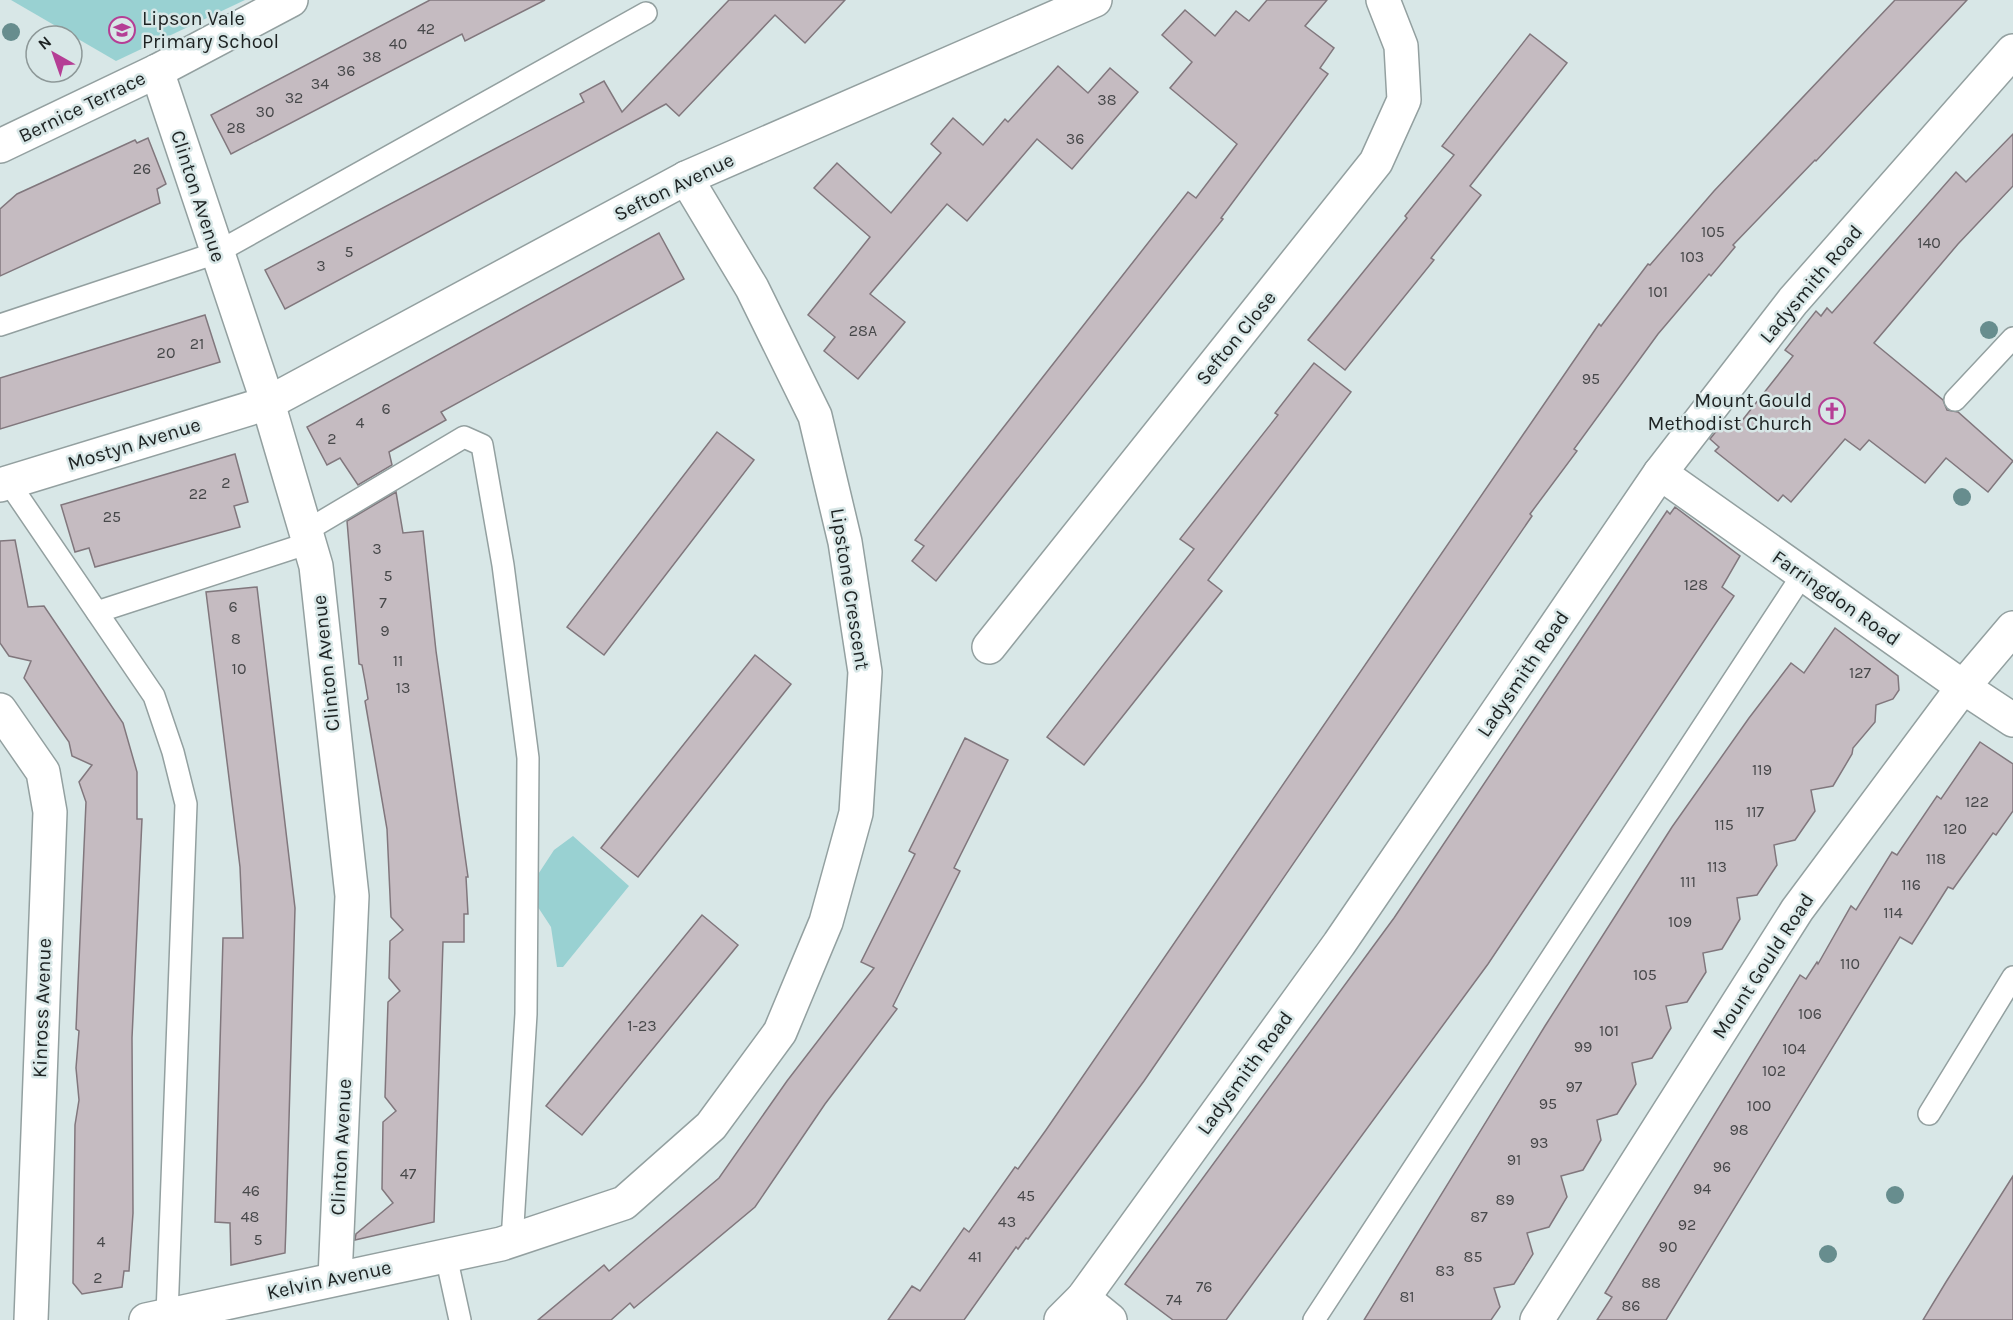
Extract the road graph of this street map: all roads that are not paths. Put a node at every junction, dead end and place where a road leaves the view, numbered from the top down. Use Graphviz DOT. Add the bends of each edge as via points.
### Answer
graph roads {
  1 [pos="291,0"];
  2 [pos="1095,0"];
  3 [pos="1383,0"];
  4 [pos="646,13"];
  5 [pos="2013,51"];
  6 [pos="157,71"];
  7 [pos="0,146"];
  8 [pos="686,178"];
  9 [pos="216,253"];
  10 [pos="0,325"];
  11 [pos="2013,338"];
  12 [pos="1954,400"];
  13 [pos="268,403"];
  14 [pos="1660,473"];
  15 [pos="4,484"];
  16 [pos="307,537"];
  17 [pos="1803,574"];
  18 [pos="97,612"];
  19 [pos="2013,628"];
  20 [pos="989,647"];
  21 [pos="1963,687"];
  22 [pos="0,710"];
  23 [pos="2013,720"];
  24 [pos="2013,977"];
  25 [pos="1929,1114"];
  26 [pos="513,1241"];
  27 [pos="446,1256"];
  28 [pos="335,1278"];
  29 [pos="276,1306"];
  30 [pos="1072,1309"];
  31 [pos="157,1318"];
  32 [pos="30,1320"];
  33 [pos="460,1320"];
  34 [pos="1110,1320"];
  35 [pos="1314,1320"];
  36 [pos="1537,1320"];
  1 -- 6 [label="street, Bernice Terrace"];
  2 -- 8 [label="street, Sefton Avenue"];
  3 -- 20 [label="street, Sefton Close" via="1401,46 1404,100 1376,162"];
  4 -- 9 [label="lane"];
  5 -- 14 [label="street, Ladysmith Road" via="1793,301"];
  6 -- 7 [label="street, Bernice Terrace"];
  6 -- 9 [label="street, Clinton Avenue"];
  8 -- 13 [label="street, Sefton Avenue"];
  8 -- 26 [label="street, Lipstone Crescent" via="752,288 815,416 845,542 865,672 858,802 826,922 780,1032 711,1126 624,1203"];
  9 -- 10 [label="lane"];
  9 -- 13 [label="street, Clinton Avenue"];
  11 -- 12 [label="lane"];
  13 -- 15 [label="street, Mostyn Avenue"];
  13 -- 16 [label="street, Clinton Avenue"];
  14 -- 17 [label="street, Farringdon Road"];
  14 -- 30 [label="street, Ladysmith Road" via="1339,944"];
  15 -- 18 [label="lane"];
  16 -- 18 [label="lane"];
  16 -- 26 [label="lane" via="464,437 482,445 503,565 528,758 526,1014"];
  16 -- 28 [label="street, Clinton Avenue" via="316,566 352,896"];
  17 -- 21 [label="street, Farringdon Road"];
  17 -- 35 [label="lane"];
  18 -- 31 [label="lane" via="154,696 186,804"];
  19 -- 21 [label="street, Mount Gould Road"];
  21 -- 23 [label="street, Farringdon Road"];
  21 -- 36 [label="street, Mount Gould Road" via="1797,910"];
  22 -- 32 [label="street, Kinross Avenue" via="43,772 50,812"];
  24 -- 25 [label="lane"];
  26 -- 27 [label="street, Kelvin Avenue"];
  27 -- 28 [label="street, Kelvin Avenue"];
  27 -- 33 [label="lane"];
  28 -- 29 [label="street, Kelvin Avenue"];
  29 -- 31 [label="street, Kelvin Avenue"];
  30 -- 34 [label="street"];
}
